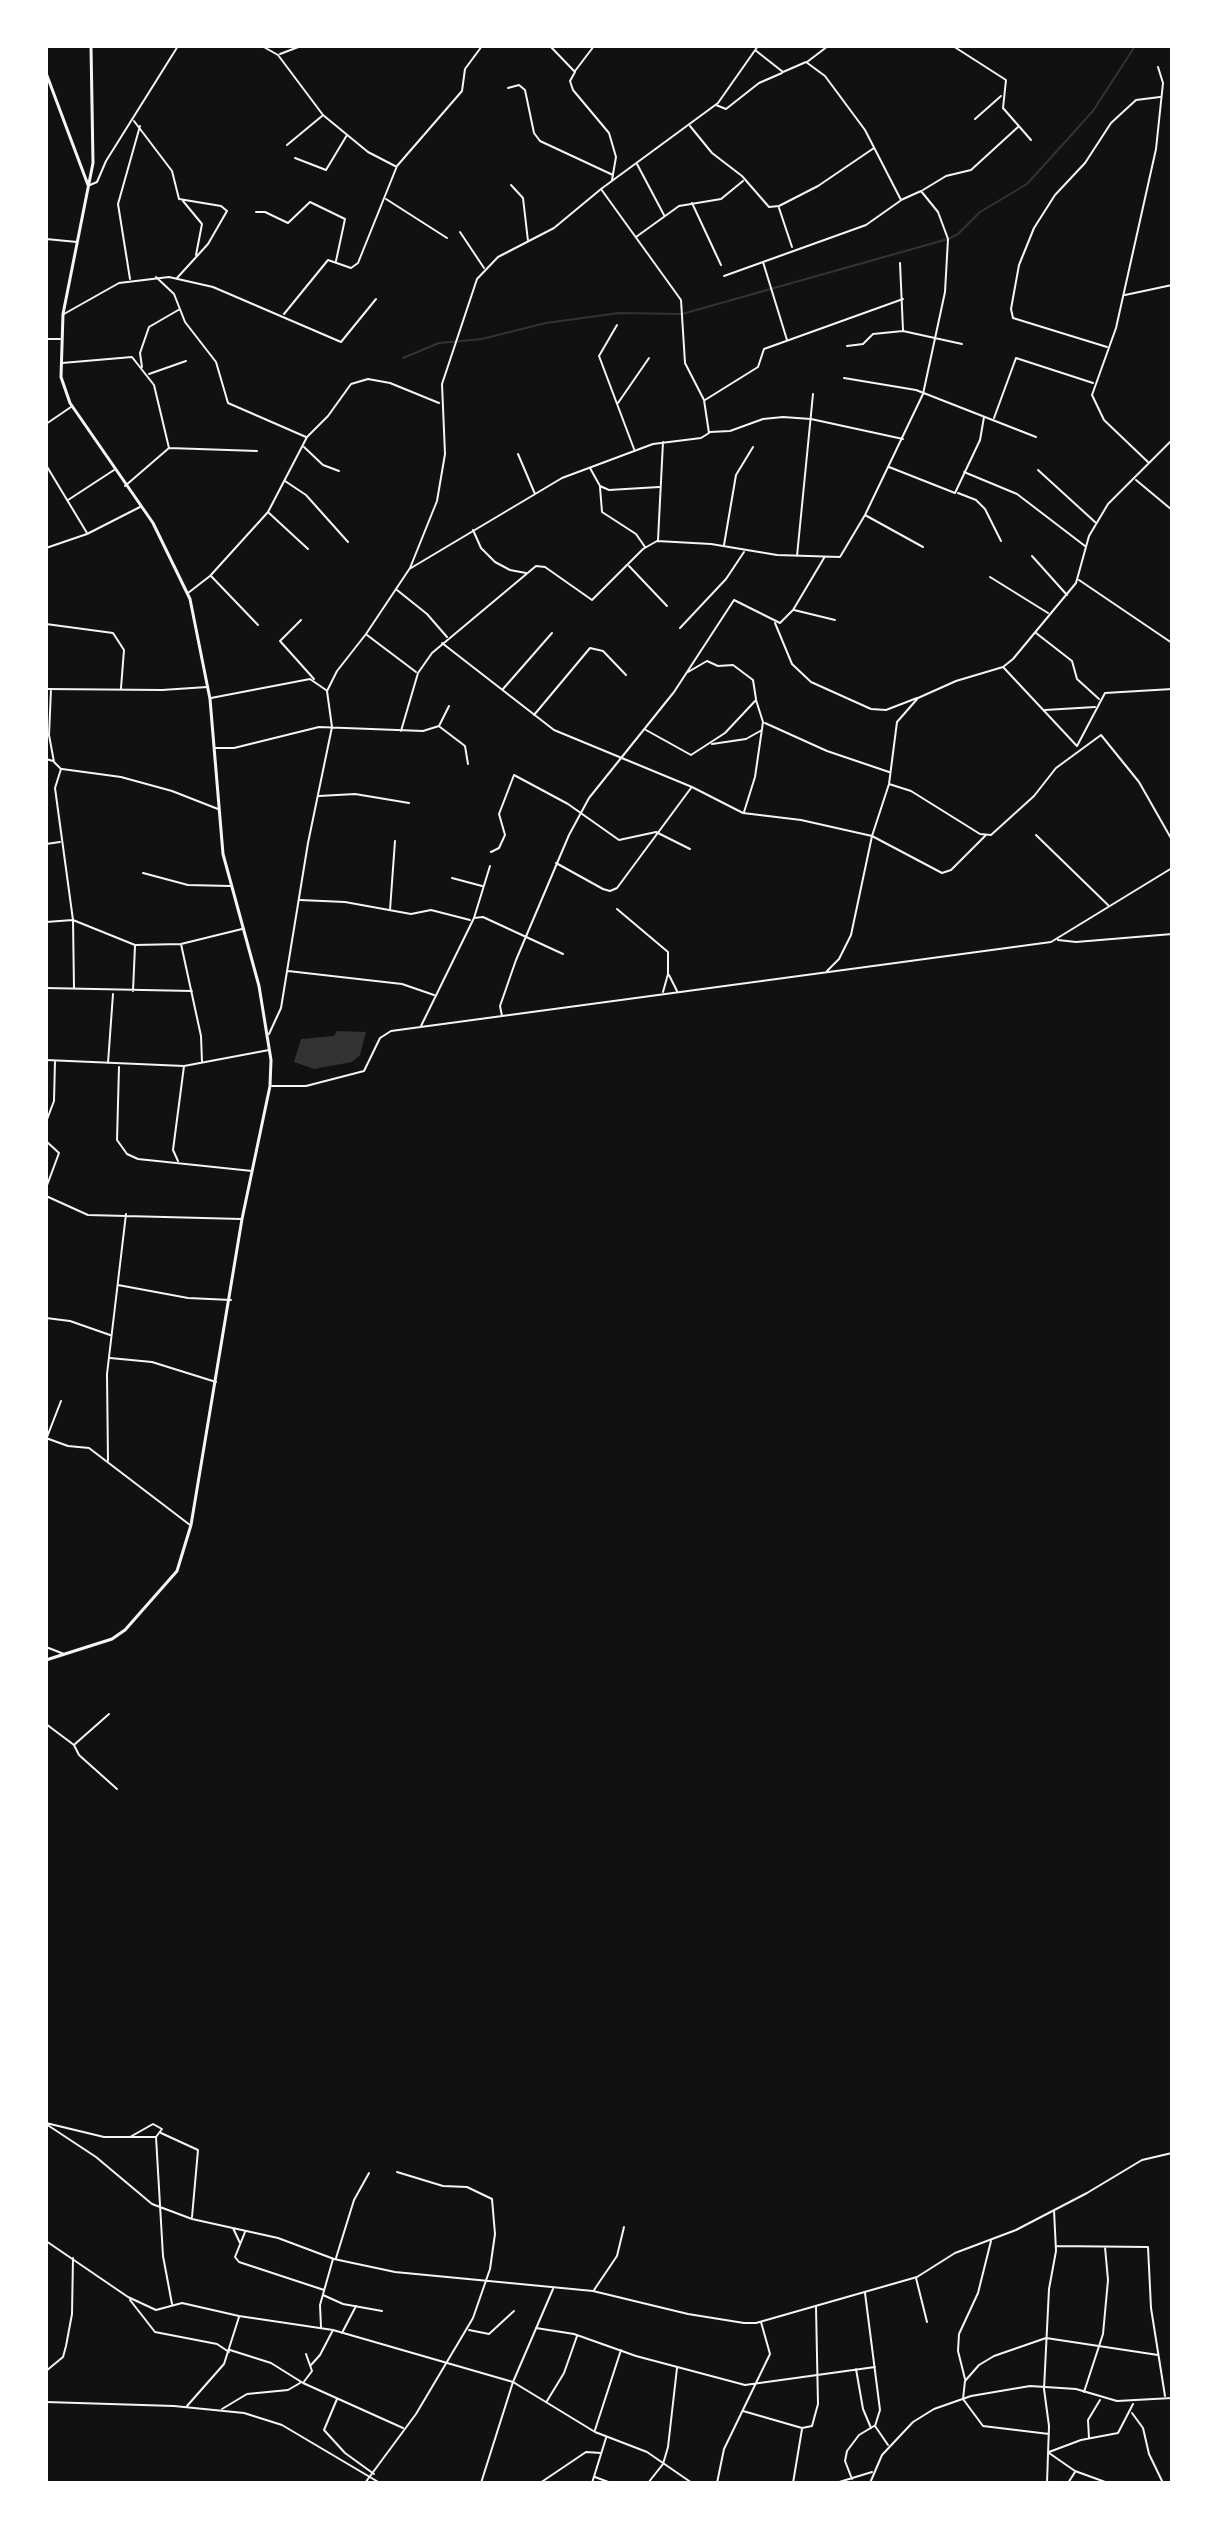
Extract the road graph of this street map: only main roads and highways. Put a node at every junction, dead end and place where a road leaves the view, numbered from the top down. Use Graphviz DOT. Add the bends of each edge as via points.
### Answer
graph roads {
  1 [pos="91,46"];
  2 [pos="46,74"];
  3 [pos="88,186"];
  4 [pos="46,1660"];
  1 -- 3 [label="main road" via="93,163"];
  2 -- 3 [label="main road"];
  3 -- 4 [label="main road" via="63,314 60,363 72,407 141,506 188,593 210,699 223,854 269,1034 270,1086 242,1219 191,1525 177,1571 138,1619 112,1639"];
}
